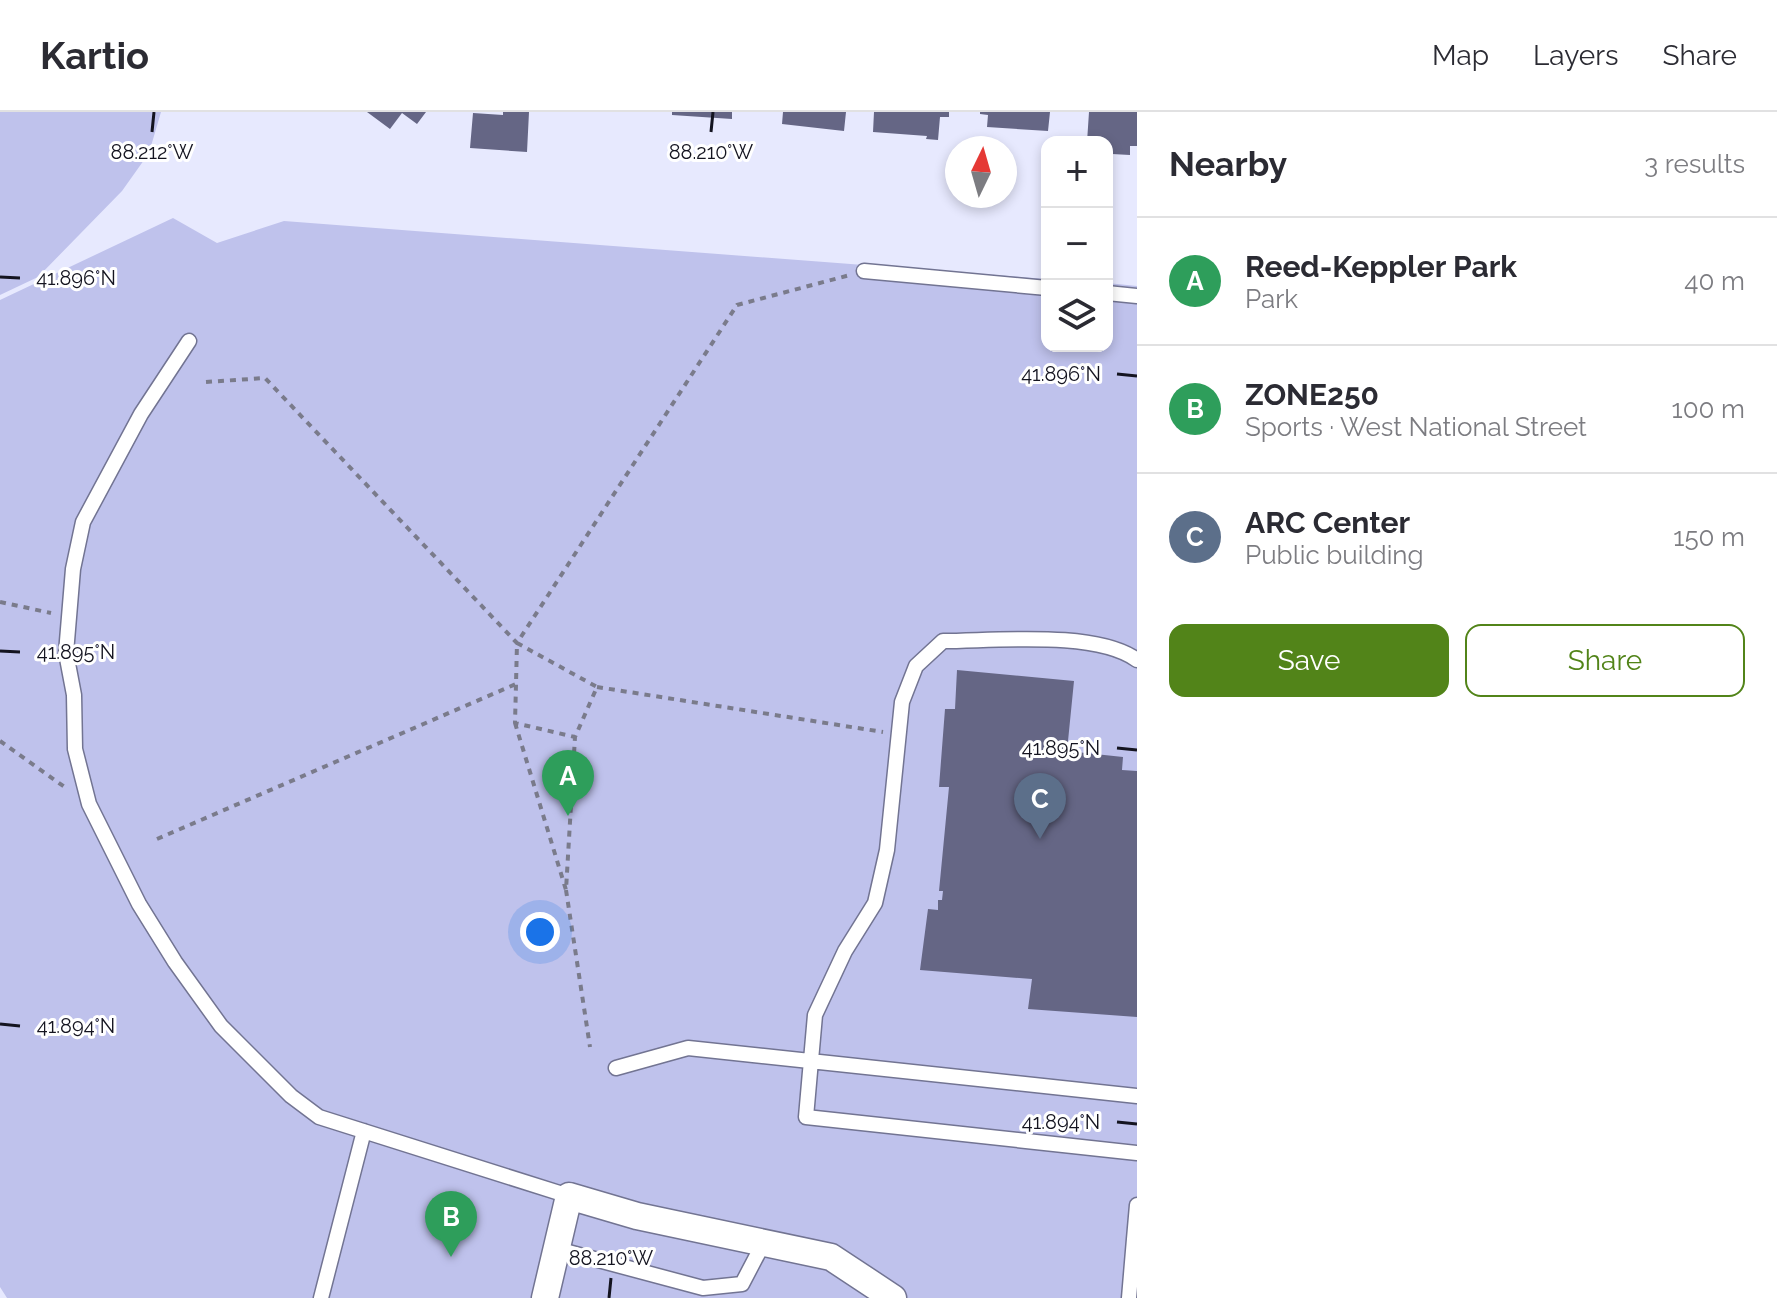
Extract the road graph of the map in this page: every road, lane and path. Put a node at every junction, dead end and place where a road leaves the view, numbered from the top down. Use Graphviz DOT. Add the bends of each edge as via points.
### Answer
graph roads {
  1 [pos="864,271"];
  2 [pos="1041,287"];
  3 [pos="1113,294"];
  4 [pos="1137,296"];
  5 [pos="189,341"];
  6 [pos="206,382"];
  7 [pos="0,602"];
  8 [pos="69,617"];
  9 [pos="517,643"];
  10 [pos="1137,660"];
  11 [pos="516,684"];
  12 [pos="597,687"];
  13 [pos="515,723"];
  14 [pos="891,733"];
  15 [pos="575,737"];
  16 [pos="0,741"];
  17 [pos="89,804"];
  18 [pos="157,839"];
  19 [pos="566,890"];
  20 [pos="590,1047"];
  21 [pos="809,1060"];
  22 [pos="616,1068"];
  23 [pos="1137,1096"];
  24 [pos="364,1131"];
  25 [pos="1137,1153"];
  26 [pos="569,1196"];
  27 [pos="1137,1205"];
  28 [pos="1135,1239"];
  29 [pos="764,1242"];
  30 [pos="557,1249"];
  31 [pos="321,1298"];
  32 [pos="545,1298"];
  33 [pos="893,1298"];
  34 [pos="1129,1298"];
  1 -- 2 [label="lane"];
  1 -- 9 [label="path" via="737,305"];
  3 -- 4 [label="lane"];
  5 -- 8 [label="lane" via="141,414 83,522"];
  6 -- 9 [label="path" via="265,378"];
  7 -- 8 [label="path"];
  8 -- 17 [label="lane" via="66,653 74,695 75,749"];
  9 -- 11 [label="path"];
  9 -- 12 [label="path"];
  10 -- 21 [label="lane" via="1078,641 943,641 916,666 902,702 887,850 875,903 815,1015"];
  11 -- 13 [label="path"];
  11 -- 18 [label="path"];
  12 -- 14 [label="path"];
  12 -- 15 [label="path"];
  13 -- 15 [label="path"];
  13 -- 19 [label="path"];
  15 -- 19 [label="path"];
  16 -- 17 [label="path"];
  17 -- 24 [label="lane" via="139,904 221,1026 319,1117"];
  19 -- 20 [label="path"];
  21 -- 22 [label="lane" via="688,1048"];
  21 -- 23 [label="lane"];
  21 -- 25 [label="lane" via="806,1117"];
  24 -- 26 [label="lane"];
  24 -- 31 [label="lane"];
  26 -- 29 [label="street"];
  26 -- 30 [label="street"];
  27 -- 28 [label="lane"];
  28 -- 34 [label="lane"];
  29 -- 30 [label="lane" via="742,1284 703,1288"];
  29 -- 33 [label="street" via="831,1257"];
  30 -- 32 [label="street"];
}
